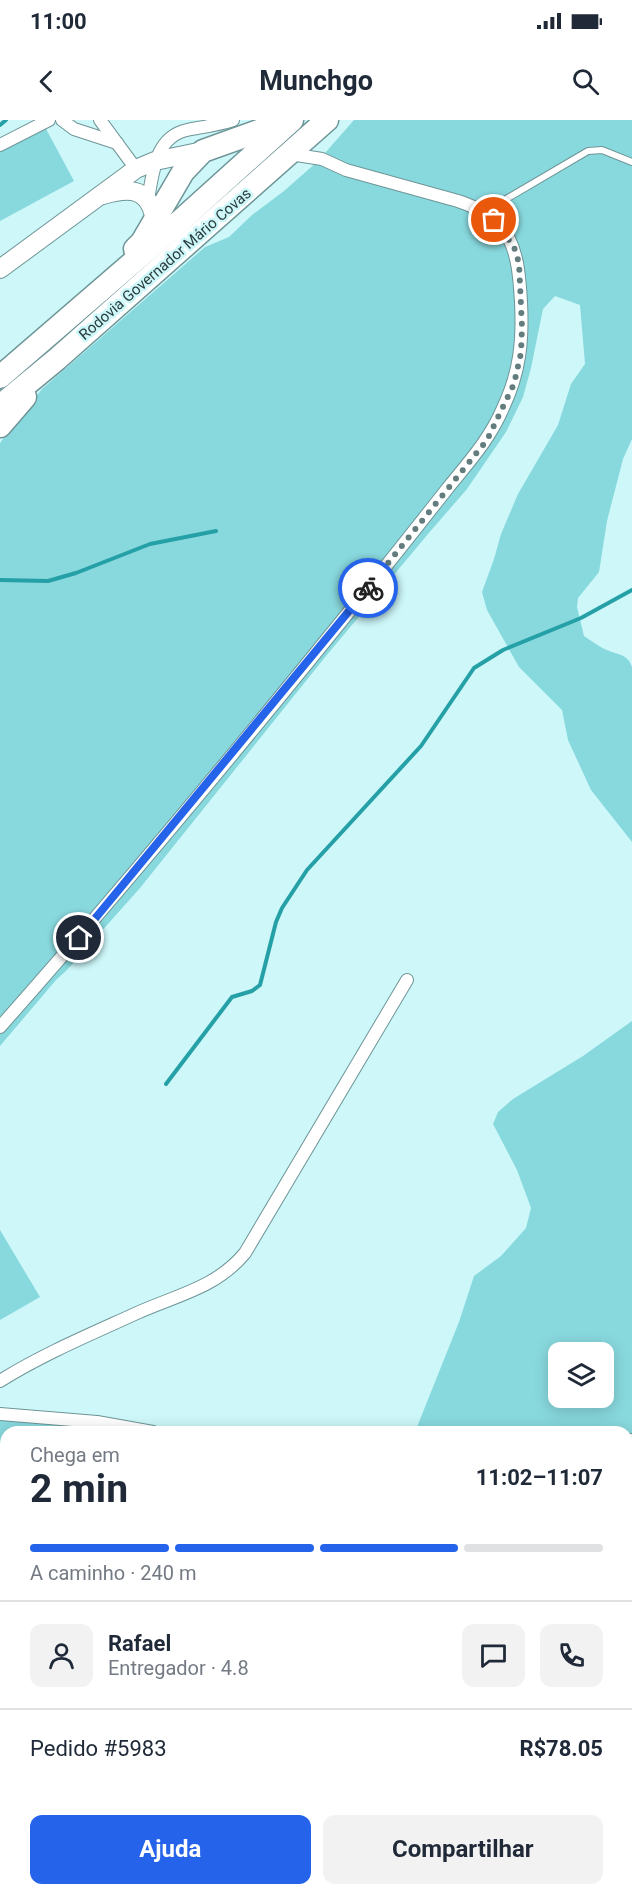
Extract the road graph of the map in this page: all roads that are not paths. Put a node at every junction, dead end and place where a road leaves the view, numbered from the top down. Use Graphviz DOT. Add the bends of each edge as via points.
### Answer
graph roads {
  1 [pos="49,120"];
  2 [pos="62,120"];
  3 [pos="100,120"];
  4 [pos="233,120"];
  5 [pos="281,120"];
  6 [pos="320,127"];
  7 [pos="117,143"];
  8 [pos="0,145"];
  9 [pos="203,151"];
  10 [pos="290,154"];
  11 [pos="322,159"];
  12 [pos="155,161"];
  13 [pos="632,162"];
  14 [pos="136,169"];
  15 [pos="99,197"];
  16 [pos="152,210"];
  17 [pos="484,212"];
  18 [pos="0,269"];
  19 [pos="88,300"];
  20 [pos="57,359"];
  21 [pos="0,377"];
  22 [pos="0,406"];
  23 [pos="0,426"];
  24 [pos="407,980"];
  25 [pos="0,1027"];
  26 [pos="0,1381"];
  27 [pos="0,1414"];
  28 [pos="119,1426"];
  1 -- 8 [label="street"];
  2 -- 7 [label="street" via="74,129"];
  3 -- 7 [label="street"];
  4 -- 12 [label="street" via="171,136"];
  5 -- 9 [label="highway"];
  5 -- 19 [label="highway, Rodovia Governador Mário Covas" via="168,232"];
  6 -- 10 [label="highway, Rodovia Governador Mário Covas"];
  6 -- 11 [label="street"];
  7 -- 14 [label="street"];
  9 -- 12 [label="street"];
  9 -- 16 [label="highway"];
  10 -- 11 [label="street"];
  10 -- 20 [label="highway, Rodovia Governador Mário Covas"];
  11 -- 17 [label="street"];
  12 -- 14 [label="street"];
  12 -- 16 [label="street"];
  13 -- 17 [label="lane" via="602,150 588,152"];
  14 -- 15 [label="street"];
  15 -- 16 [label="street" via="132,190 140,193"];
  15 -- 18 [label="street"];
  16 -- 19 [label="highway" via="142,242"];
  17 -- 25 [label="street" via="503,229 514,247 519,263 522,327 514,384 487,440 79,938"];
  19 -- 21 [label="highway, Rodovia Governador Mário Covas"];
  20 -- 22 [label="highway, Rodovia Governador Mário Covas"];
  20 -- 23 [label="highway"];
  24 -- 26 [label="street" via="234,1266 205,1285 139,1312"];
  27 -- 28 [label="street"];
}
